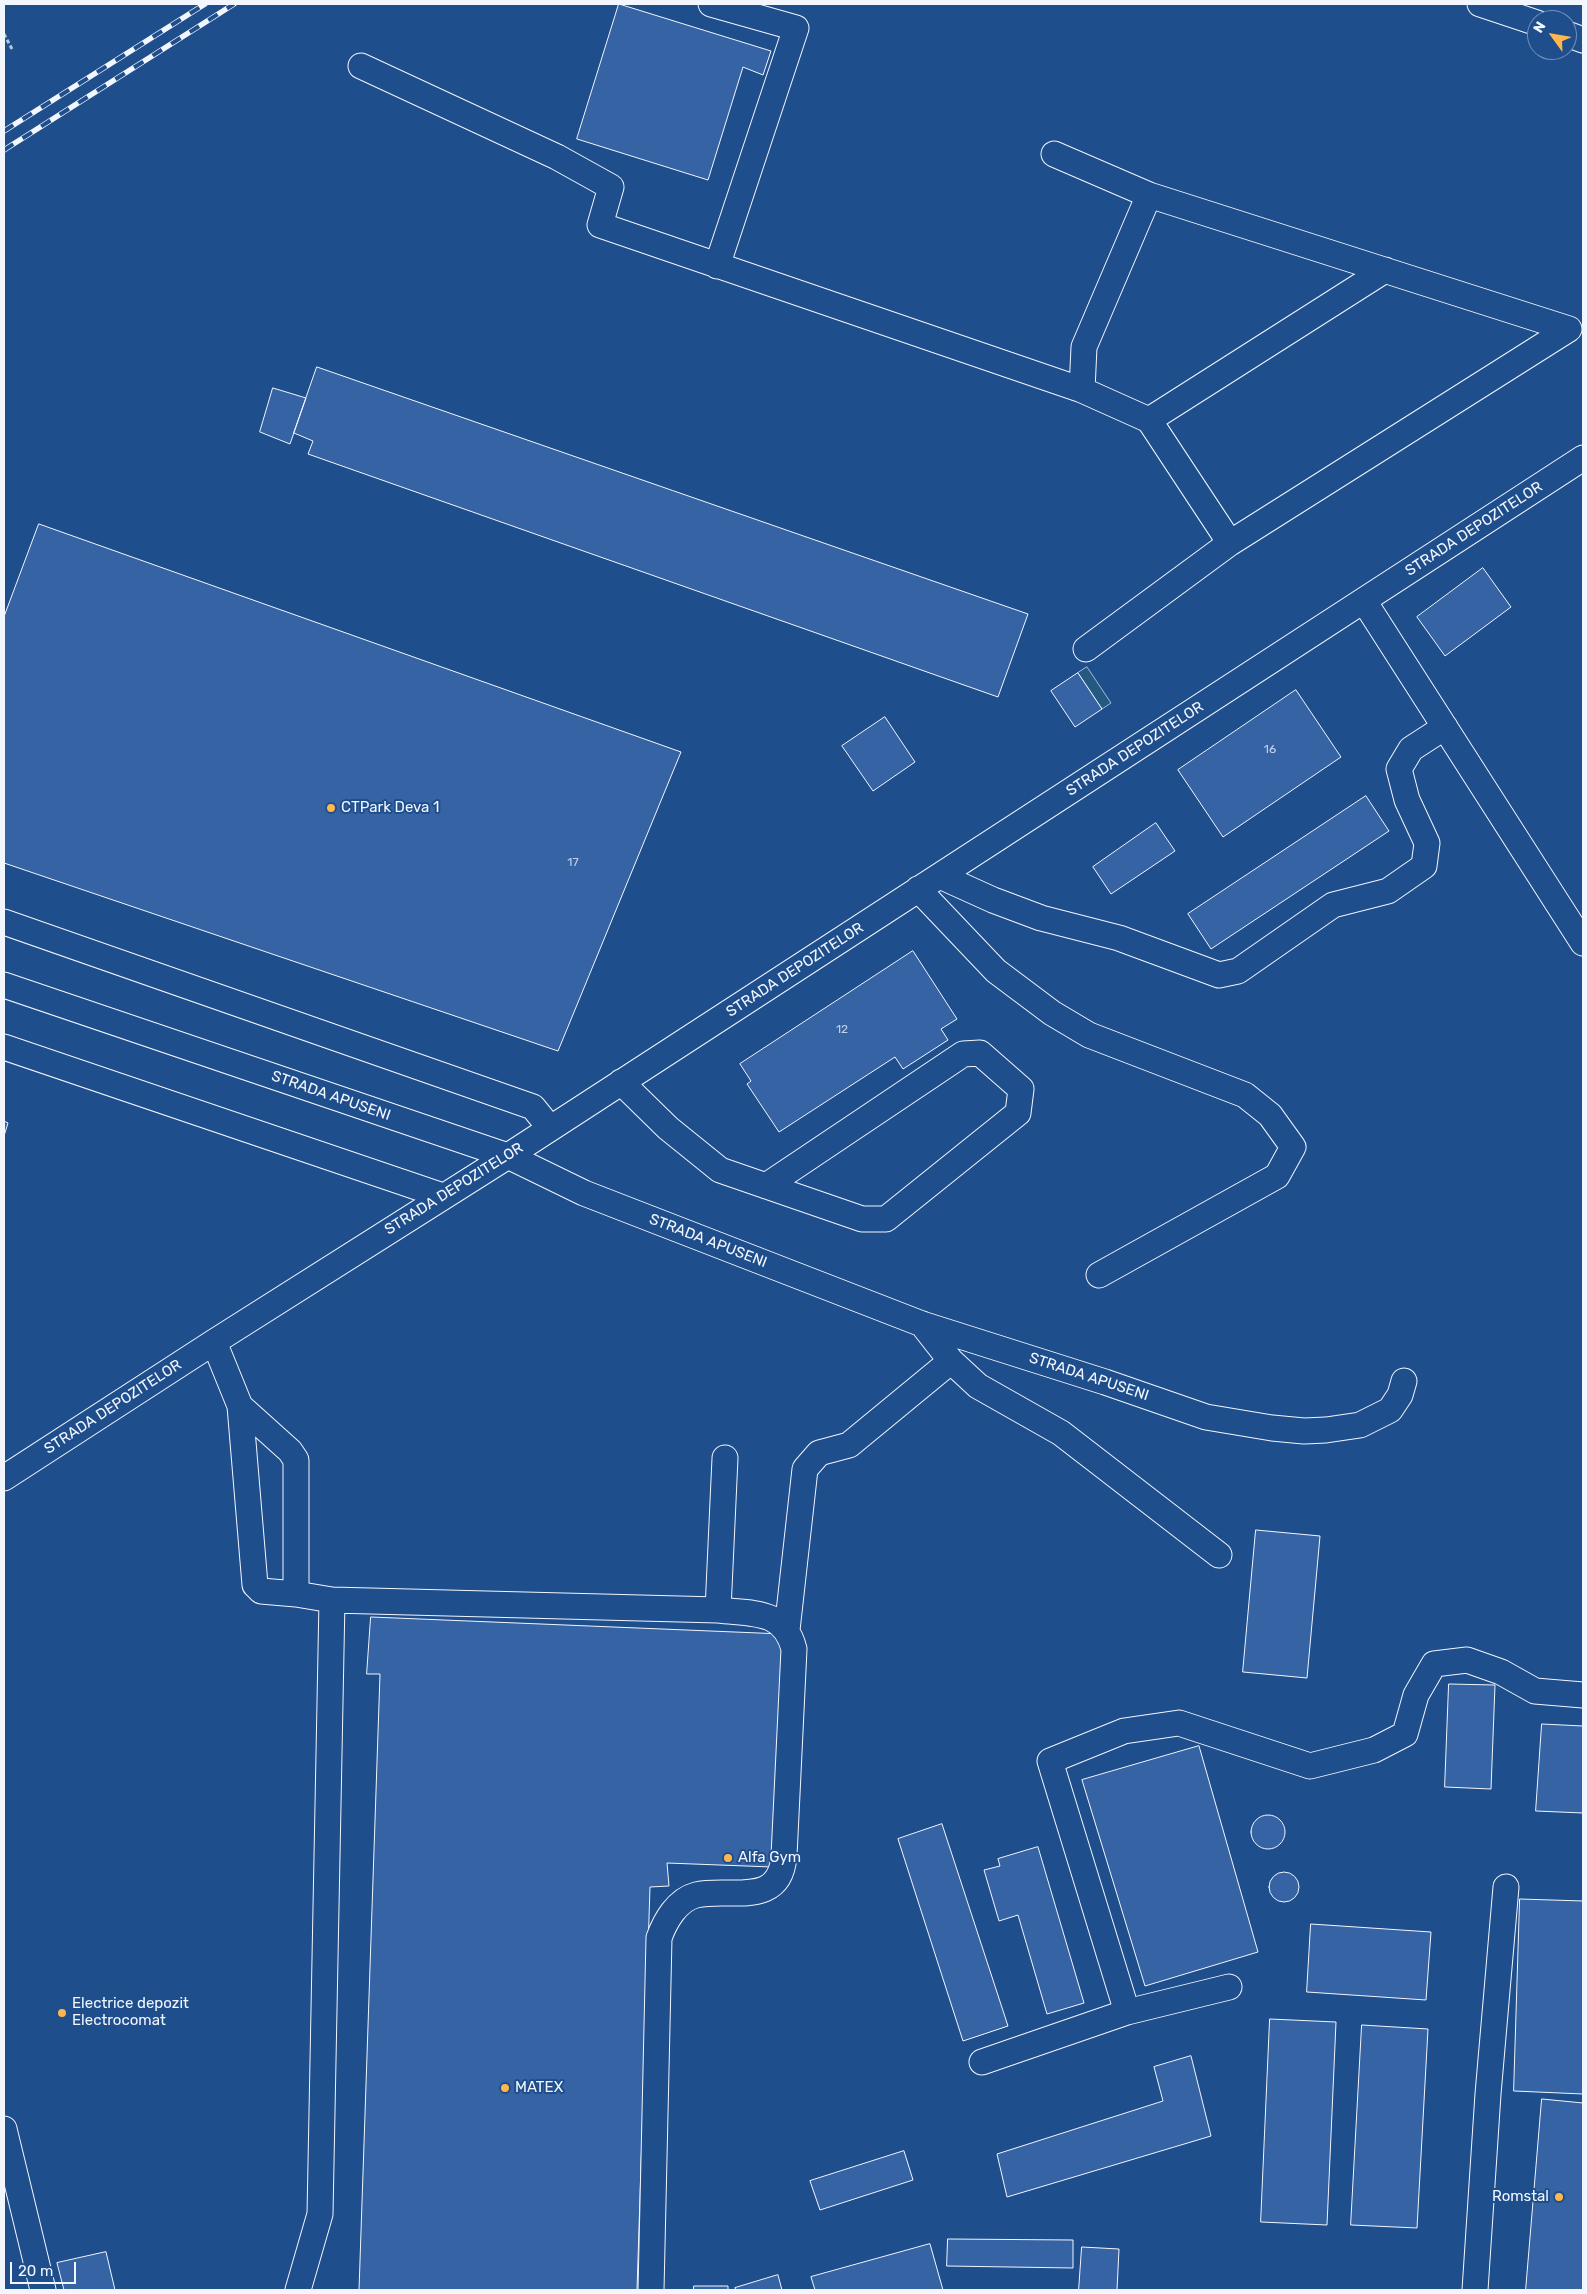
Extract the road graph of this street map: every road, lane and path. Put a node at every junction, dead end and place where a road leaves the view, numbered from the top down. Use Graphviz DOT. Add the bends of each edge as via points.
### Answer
graph roads {
  1 [pos="711,4"];
  2 [pos="1480,4"];
  3 [pos="1527,20"];
  4 [pos="4,34"];
  5 [pos="12,50"];
  6 [pos="361,66"];
  7 [pos="1054,154"];
  8 [pos="1149,195"];
  9 [pos="717,266"];
  10 [pos="1385,270"];
  11 [pos="1082,390"];
  12 [pos="1149,420"];
  13 [pos="1583,458"];
  14 [pos="1230,543"];
  15 [pos="1364,601"];
  16 [pos="1086,649"];
  17 [pos="1445,727"];
  18 [pos="940,876"];
  19 [pos="918,890"];
  20 [pos="4,922"];
  21 [pos="1583,942"];
  22 [pos="4,985"];
  23 [pos="4,1047"];
  24 [pos="621,1082"];
  25 [pos="550,1128"];
  26 [pos="508,1156"];
  27 [pos="766,1186"];
  28 [pos="443,1196"];
  29 [pos="1099,1275"];
  30 [pos="922,1324"];
  31 [pos="214,1342"];
  32 [pos="952,1361"];
  33 [pos="1404,1381"];
  34 [pos="240,1406"];
  35 [pos="726,1458"];
  36 [pos="4,1478"];
  37 [pos="1219,1555"];
  38 [pos="296,1594"];
  39 [pos="332,1600"];
  40 [pos="718,1610"];
  41 [pos="787,1630"];
  42 [pos="1583,1695"];
  43 [pos="1506,1887"];
  44 [pos="1230,1987"];
  45 [pos="1127,2012"];
  46 [pos="982,2062"];
  47 [pos="4,2129"];
  48 [pos="43,2290"];
  49 [pos="298,2290"];
  50 [pos="651,2290"];
  51 [pos="1476,2290"];
  1 -- 9 [label="street" via="796,28"];
  2 -- 3 [label="street"];
  4 -- 5 [label="path"];
  6 -- 9 [label="street" via="556,157 610,187 600,225"];
  7 -- 8 [label="street"];
  8 -- 10 [label="street"];
  8 -- 11 [label="street" via="1084,347"];
  9 -- 11 [label="street"];
  10 -- 12 [label="street"];
  10 -- 14 [label="street" via="1569,329"];
  11 -- 12 [label="street"];
  12 -- 14 [label="street"];
  13 -- 15 [label="street, STRADA DEPOZITELOR"];
  14 -- 16 [label="street"];
  15 -- 17 [label="street"];
  15 -- 18 [label="street, STRADA DEPOZITELOR"];
  17 -- 18 [label="street" via="1411,749 1399,769 1407,800 1428,843 1424,866 1388,891 1333,905 1238,971 1219,975 1119,938 1041,918"];
  17 -- 21 [label="street"];
  18 -- 19 [label="street, STRADA DEPOZITELOR"];
  19 -- 24 [label="street, STRADA DEPOZITELOR"];
  19 -- 29 [label="street" via="996,971 1052,1013 1089,1035 1246,1094 1270,1115 1293,1147 1277,1176"];
  20 -- 25 [label="street" via="534,1107"];
  22 -- 26 [label="street, STRADA APUSENI"];
  23 -- 28 [label="street"];
  24 -- 25 [label="street, STRADA DEPOZITELOR"];
  24 -- 27 [label="street" via="668,1128 720,1170"];
  25 -- 26 [label="street, STRADA DEPOZITELOR"];
  26 -- 28 [label="street, STRADA DEPOZITELOR"];
  26 -- 30 [label="street, STRADA APUSENI" via="584,1193"];
  27 -- 27 [label="street" via="963,1054 980,1053 1021,1089 1018,1113 886,1220 862,1219"];
  28 -- 31 [label="street, STRADA DEPOZITELOR"];
  30 -- 32 [label="street"];
  30 -- 33 [label="street, STRADA APUSENI" via="1206,1416 1272,1428 1326,1430 1360,1425 1390,1410"];
  31 -- 34 [label="street"];
  31 -- 36 [label="street, STRADA DEPOZITELOR"];
  32 -- 37 [label="street" via="978,1386 1062,1433"];
  32 -- 41 [label="street" via="850,1445 819,1453 805,1469"];
  34 -- 38 [label="street" via="296,1460"];
  34 -- 38 [label="street" via="255,1585 261,1591"];
  35 -- 40 [label="street"];
  38 -- 39 [label="street"];
  39 -- 40 [label="street"];
  39 -- 49 [label="street" via="320,2214"];
  40 -- 41 [label="street" via="771,1616"];
  41 -- 50 [label="street" via="794,1648 781,1872 772,1884 759,1892 696,1895 668,1918 659,1938"];
  42 -- 45 [label="street" via="1535,1691 1501,1672 1467,1660 1434,1664 1416,1695 1405,1734 1374,1750 1310,1766 1179,1723 1124,1731 1050,1761"];
  43 -- 51 [label="street" via="1488,2094"];
  44 -- 45 [label="street"];
  45 -- 46 [label="street"];
  47 -- 48 [label="street"];
}
